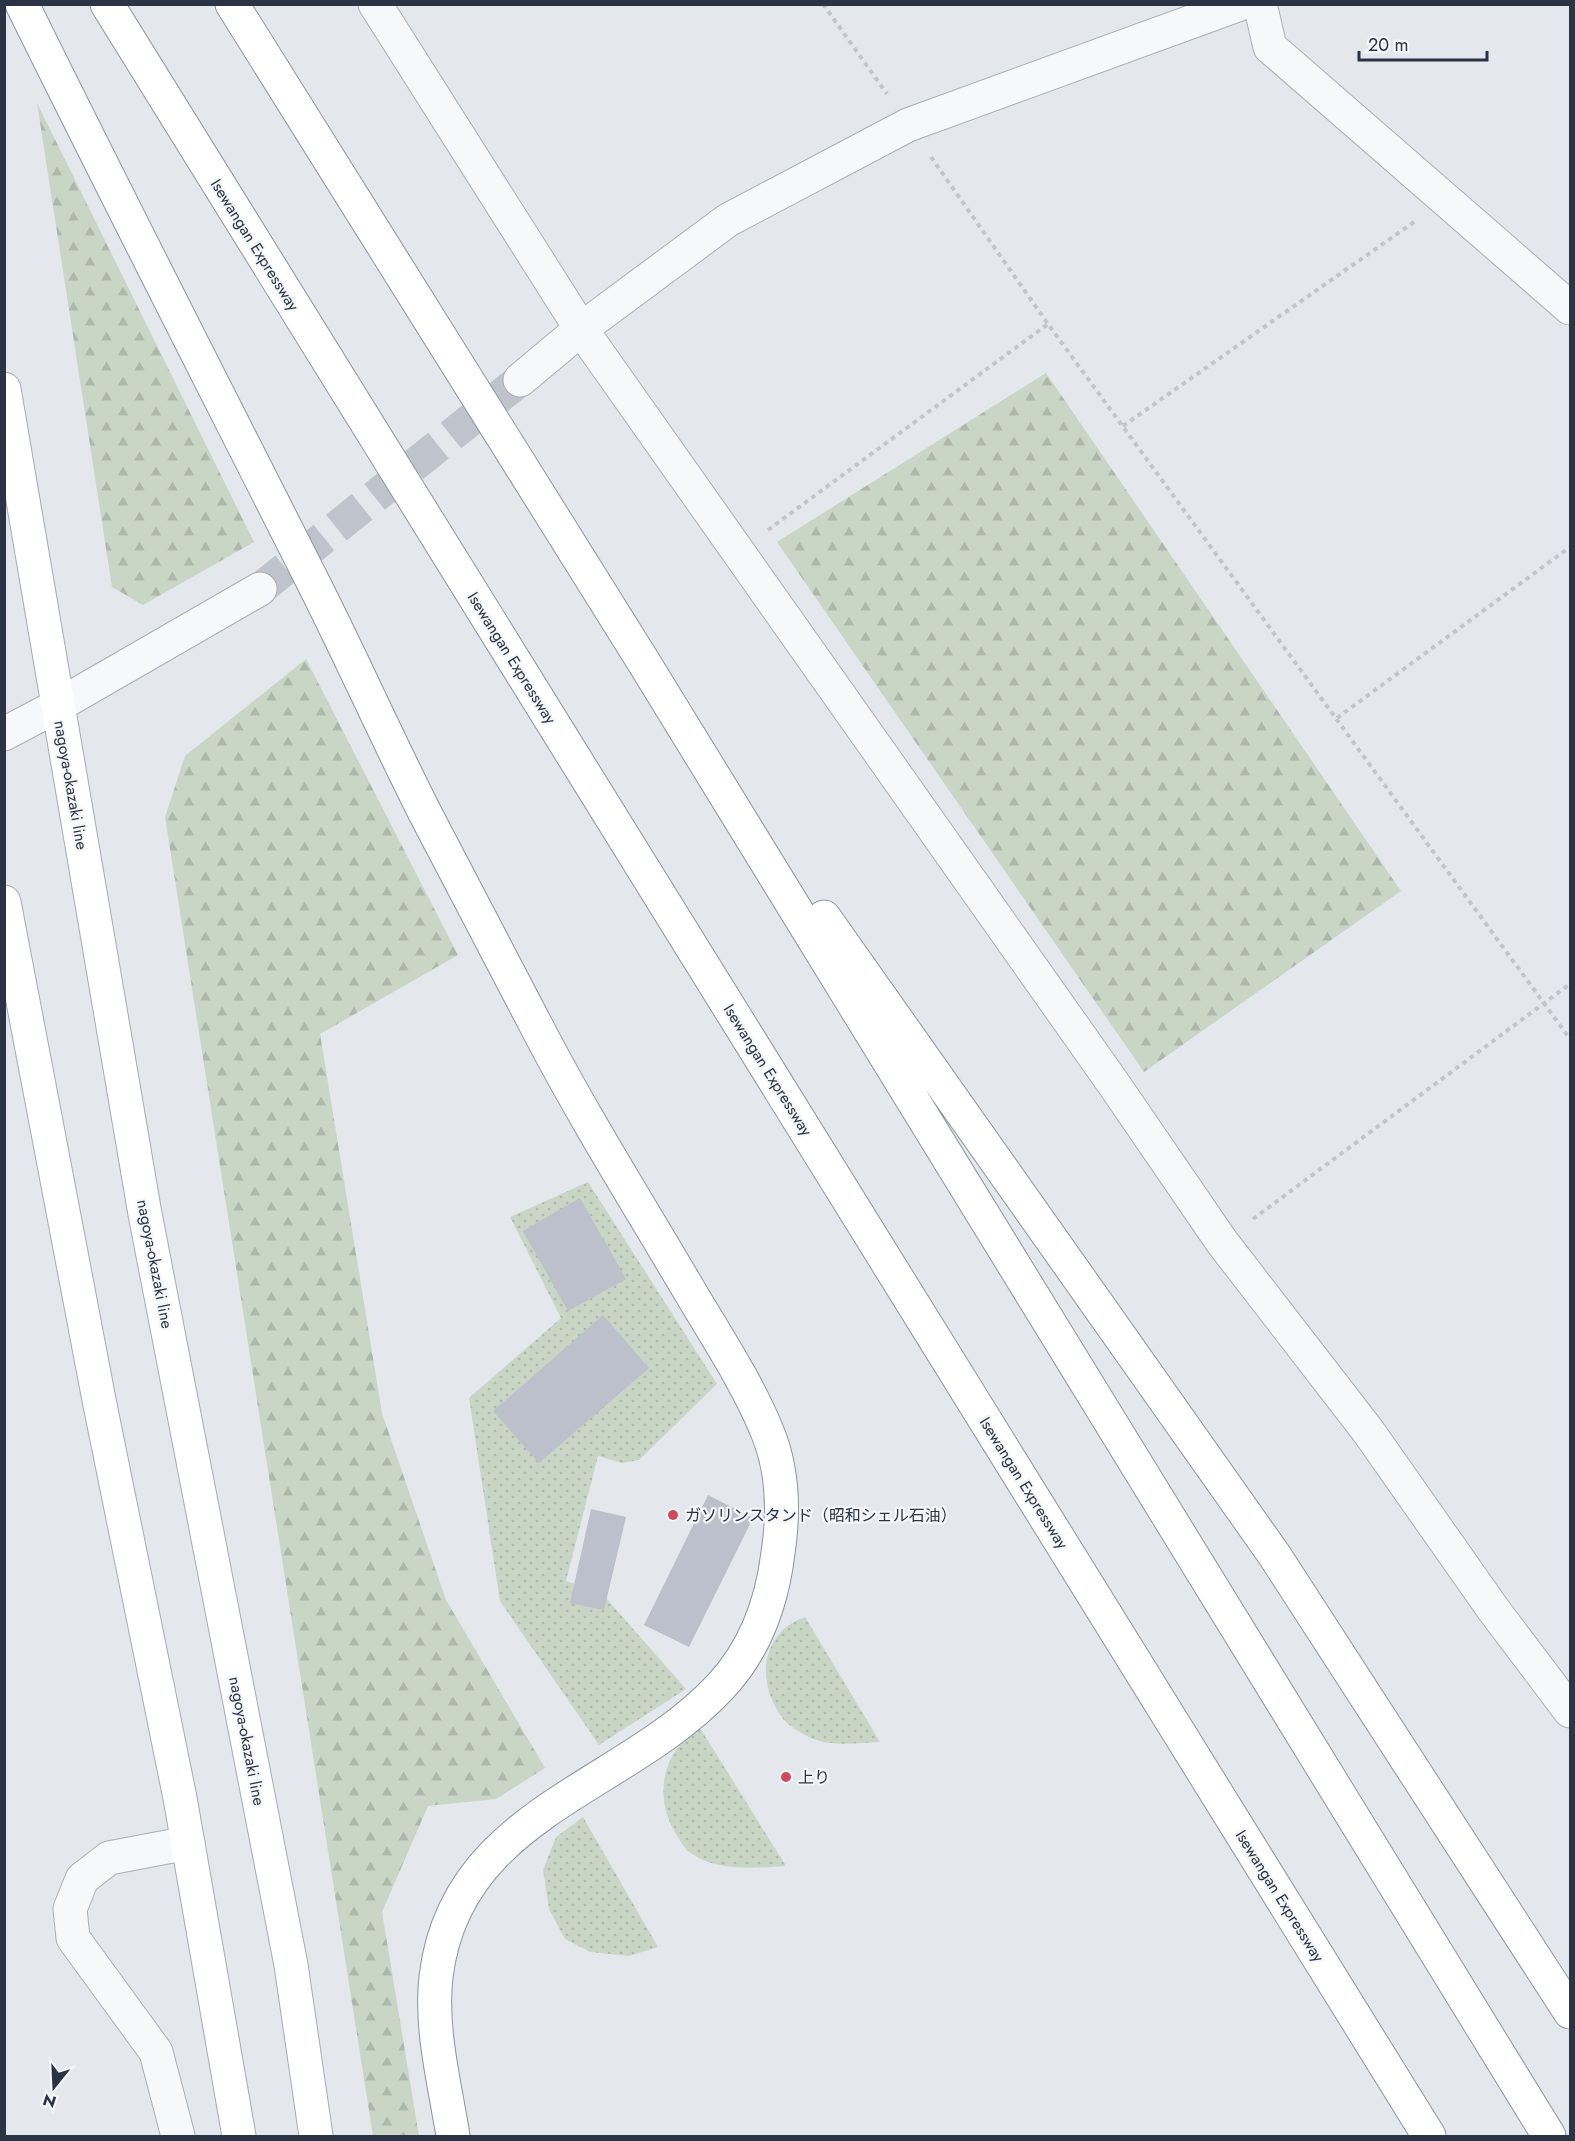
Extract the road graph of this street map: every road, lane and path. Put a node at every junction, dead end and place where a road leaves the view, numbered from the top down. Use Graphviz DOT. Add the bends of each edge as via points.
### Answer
graph roads {
  1 [pos="106,4"];
  2 [pos="232,4"];
  3 [pos="375,4"];
  4 [pos="823,4"];
  5 [pos="1240,4"];
  6 [pos="1260,4"];
  7 [pos="26,13"];
  8 [pos="908,126"];
  9 [pos="1446,200"];
  10 [pos="1570,308"];
  11 [pos="1048,324"];
  12 [pos="581,329"];
  13 [pos="520,380"];
  14 [pos="4,389"];
  15 [pos="1123,426"];
  16 [pos="1570,547"];
  17 [pos="738,552"];
  18 [pos="260,589"];
  19 [pos="643,661"];
  20 [pos="57,706"];
  21 [pos="1337,718"];
  22 [pos="4,734"];
  23 [pos="4,902"];
  24 [pos="1570,984"];
  25 [pos="1544,1002"];
  26 [pos="1570,1039"];
  27 [pos="1222,1242"];
  28 [pos="1570,1711"];
  29 [pos="188,1843"];
  30 [pos="1570,2012"];
  31 [pos="178,2136"];
  32 [pos="239,2136"];
  33 [pos="316,2136"];
  34 [pos="453,2136"];
  35 [pos="1429,2136"];
  36 [pos="1549,2136"];
  1 -- 35 [label="main road, Isewangan Expressway"];
  2 -- 19 [label="main road"];
  3 -- 12 [label="street"];
  4 -- 8 [label="path"];
  5 -- 8 [label="street"];
  6 -- 9 [label="street" via="1270,47"];
  7 -- 34 [label="main road" via="424,811 568,1085 769,1433 779,1477 782,1515 772,1590 761,1624 744,1656 721,1686 694,1711 522,1826 474,1876 455,1907 435,1980 435,2019"];
  8 -- 11 [label="path"];
  8 -- 12 [label="street" via="728,220"];
  9 -- 10 [label="street"];
  9 -- 15 [label="path"];
  11 -- 15 [label="path"];
  11 -- 17 [label="path"];
  12 -- 13 [label="street"];
  12 -- 17 [label="street"];
  14 -- 20 [label="main road, nagoya-okazaki line"];
  15 -- 21 [label="path"];
  16 -- 21 [label="path"];
  17 -- 27 [label="street"];
  18 -- 20 [label="street"];
  19 -- 30 [label="main road" via="1275,1556"];
  19 -- 36 [label="main road"];
  20 -- 22 [label="street"];
  20 -- 33 [label="main road, nagoya-okazaki line" via="145,1214 291,1965"];
  21 -- 25 [label="path"];
  23 -- 29 [label="main road"];
  24 -- 25 [label="path"];
  25 -- 26 [label="path"];
  25 -- 27 [label="path"];
  27 -- 28 [label="street" via="1368,1431"];
  29 -- 31 [label="street" via="109,1858 82,1879 70,1909 73,1938 156,2052"];
  29 -- 32 [label="main road"];
}
